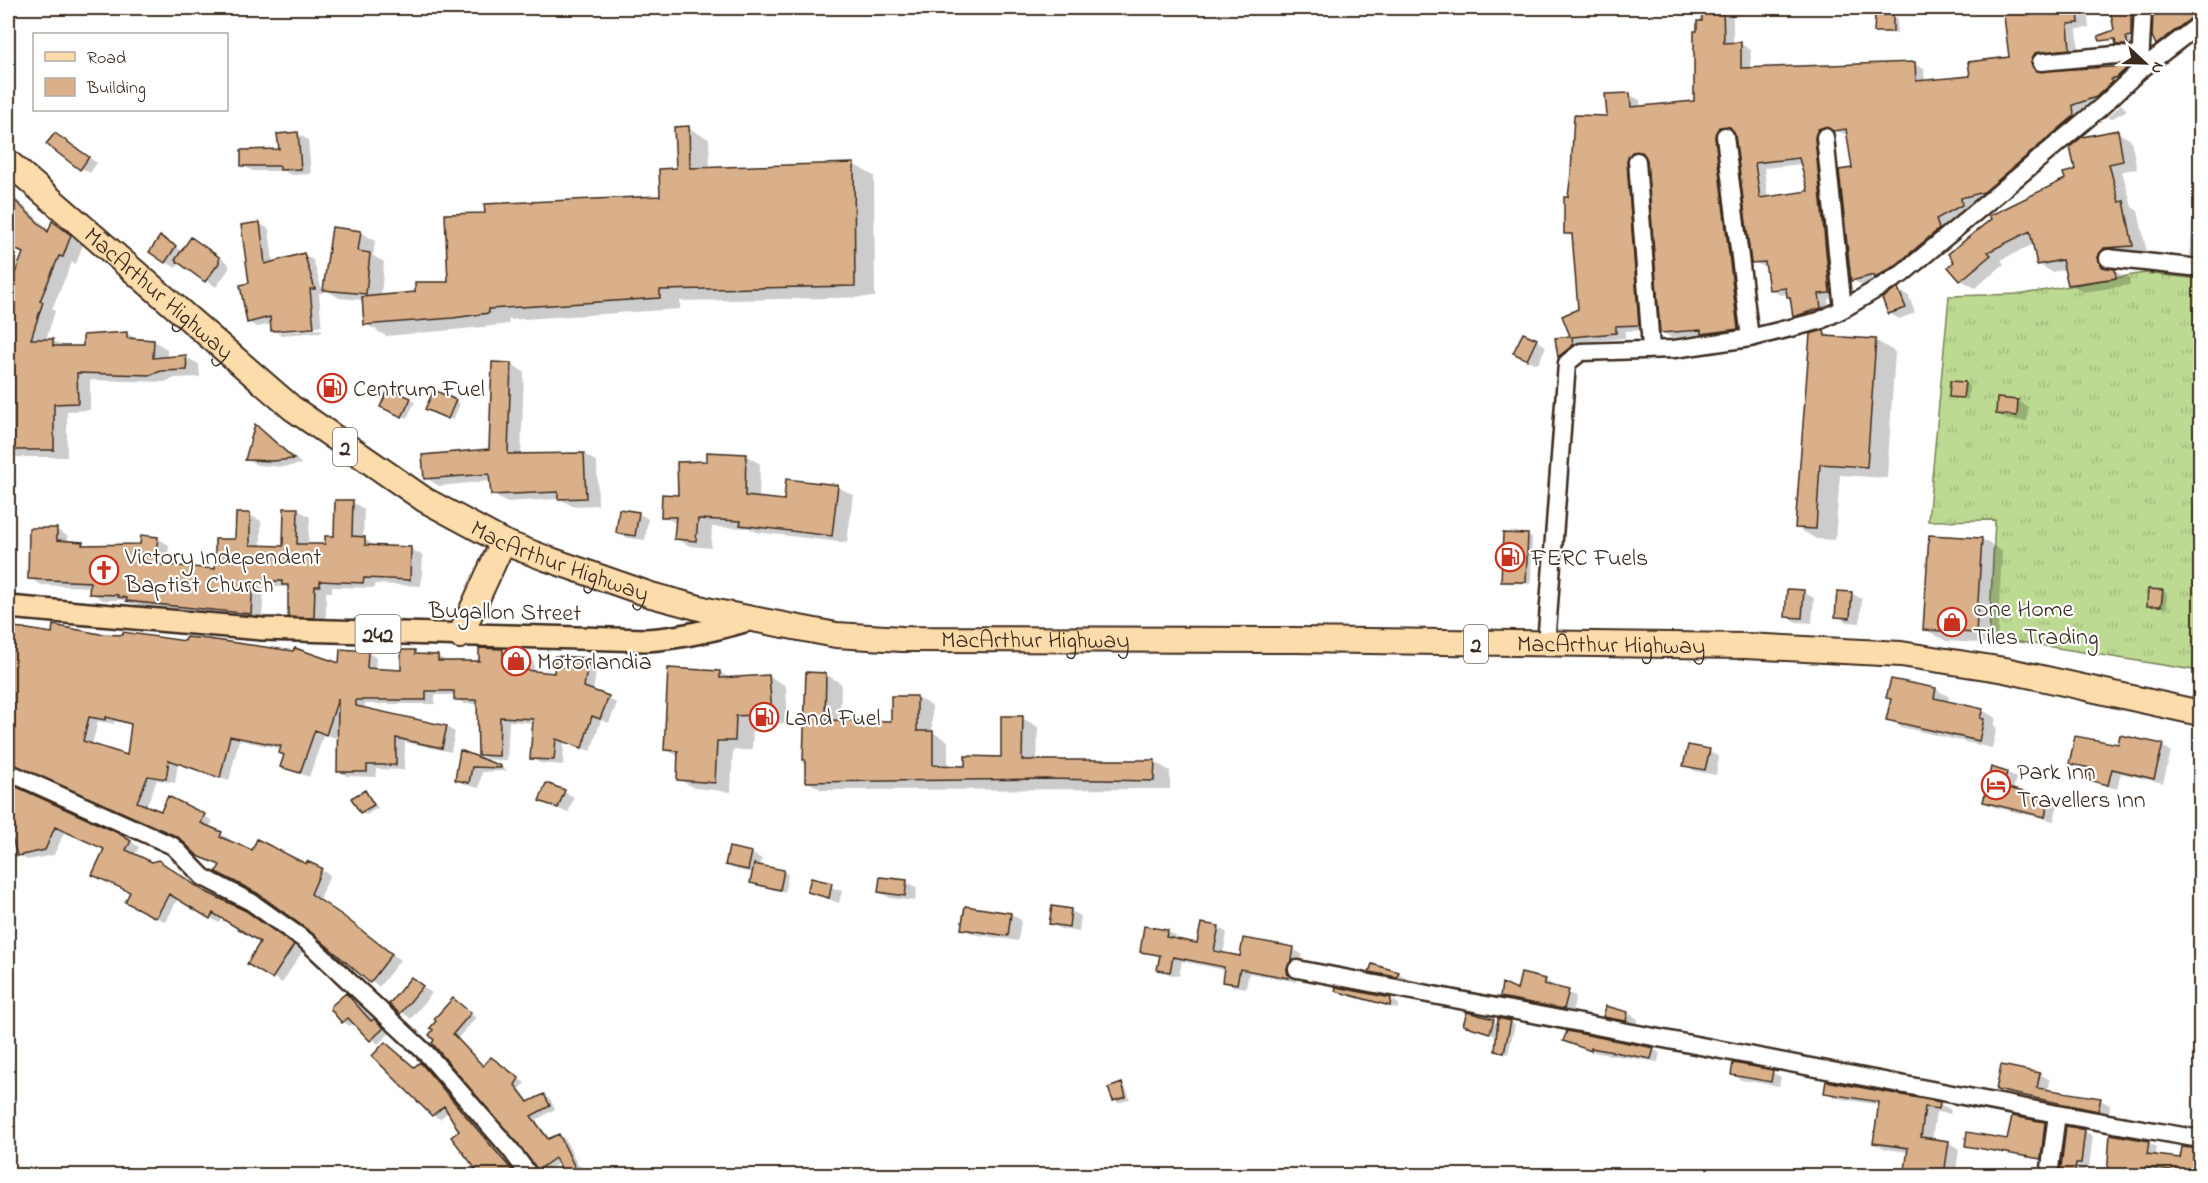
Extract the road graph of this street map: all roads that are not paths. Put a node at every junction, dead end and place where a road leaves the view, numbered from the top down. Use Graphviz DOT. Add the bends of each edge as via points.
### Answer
graph roads {
  1 [pos="2143,8"];
  2 [pos="2200,24"];
  3 [pos="2041,62"];
  4 [pos="2140,63"];
  5 [pos="1725,136"];
  6 [pos="1825,136"];
  7 [pos="1636,161"];
  8 [pos="8,162"];
  9 [pos="2108,258"];
  10 [pos="2200,268"];
  11 [pos="1843,309"];
  12 [pos="1750,339"];
  13 [pos="1651,348"];
  14 [pos="503,542"];
  15 [pos="8,607"];
  16 [pos="748,620"];
  17 [pos="460,636"];
  18 [pos="1546,645"];
  19 [pos="2200,713"];
  20 [pos="8,772"];
  21 [pos="1297,969"];
  22 [pos="2057,1114"];
  23 [pos="2200,1139"];
  24 [pos="530,1176"];
  25 [pos="2049,1176"];
  1 -- 4 [label="street"];
  2 -- 4 [label="street"];
  3 -- 4 [label="street" via="2115,56"];
  4 -- 11 [label="street" via="2101,107 1902,274"];
  5 -- 12 [label="street"];
  6 -- 11 [label="street"];
  7 -- 13 [label="street"];
  8 -- 14 [label="highway, MacArthur Highway / 2" via="300,414 424,500"];
  9 -- 10 [label="street"];
  11 -- 12 [label="street" via="1819,321"];
  12 -- 13 [label="street" via="1674,349"];
  13 -- 18 [label="street" via="1581,352 1567,363"];
  14 -- 16 [label="highway, MacArthur Highway / 2" via="651,595"];
  14 -- 17 [label="highway"];
  15 -- 17 [label="main road, Bugallon Street / 242" via="240,628"];
  16 -- 17 [label="main road, Bugallon Street / 242" via="670,639"];
  16 -- 18 [label="highway, MacArthur Highway / 2" via="836,635 902,639"];
  18 -- 19 [label="highway, MacArthur Highway / 2" via="1746,646 1901,654 2015,672"];
  20 -- 24 [label="street" via="173,846 203,877 251,902 306,940 428,1056"];
  21 -- 22 [label="street"];
  22 -- 23 [label="street"];
  22 -- 25 [label="street"];
}
